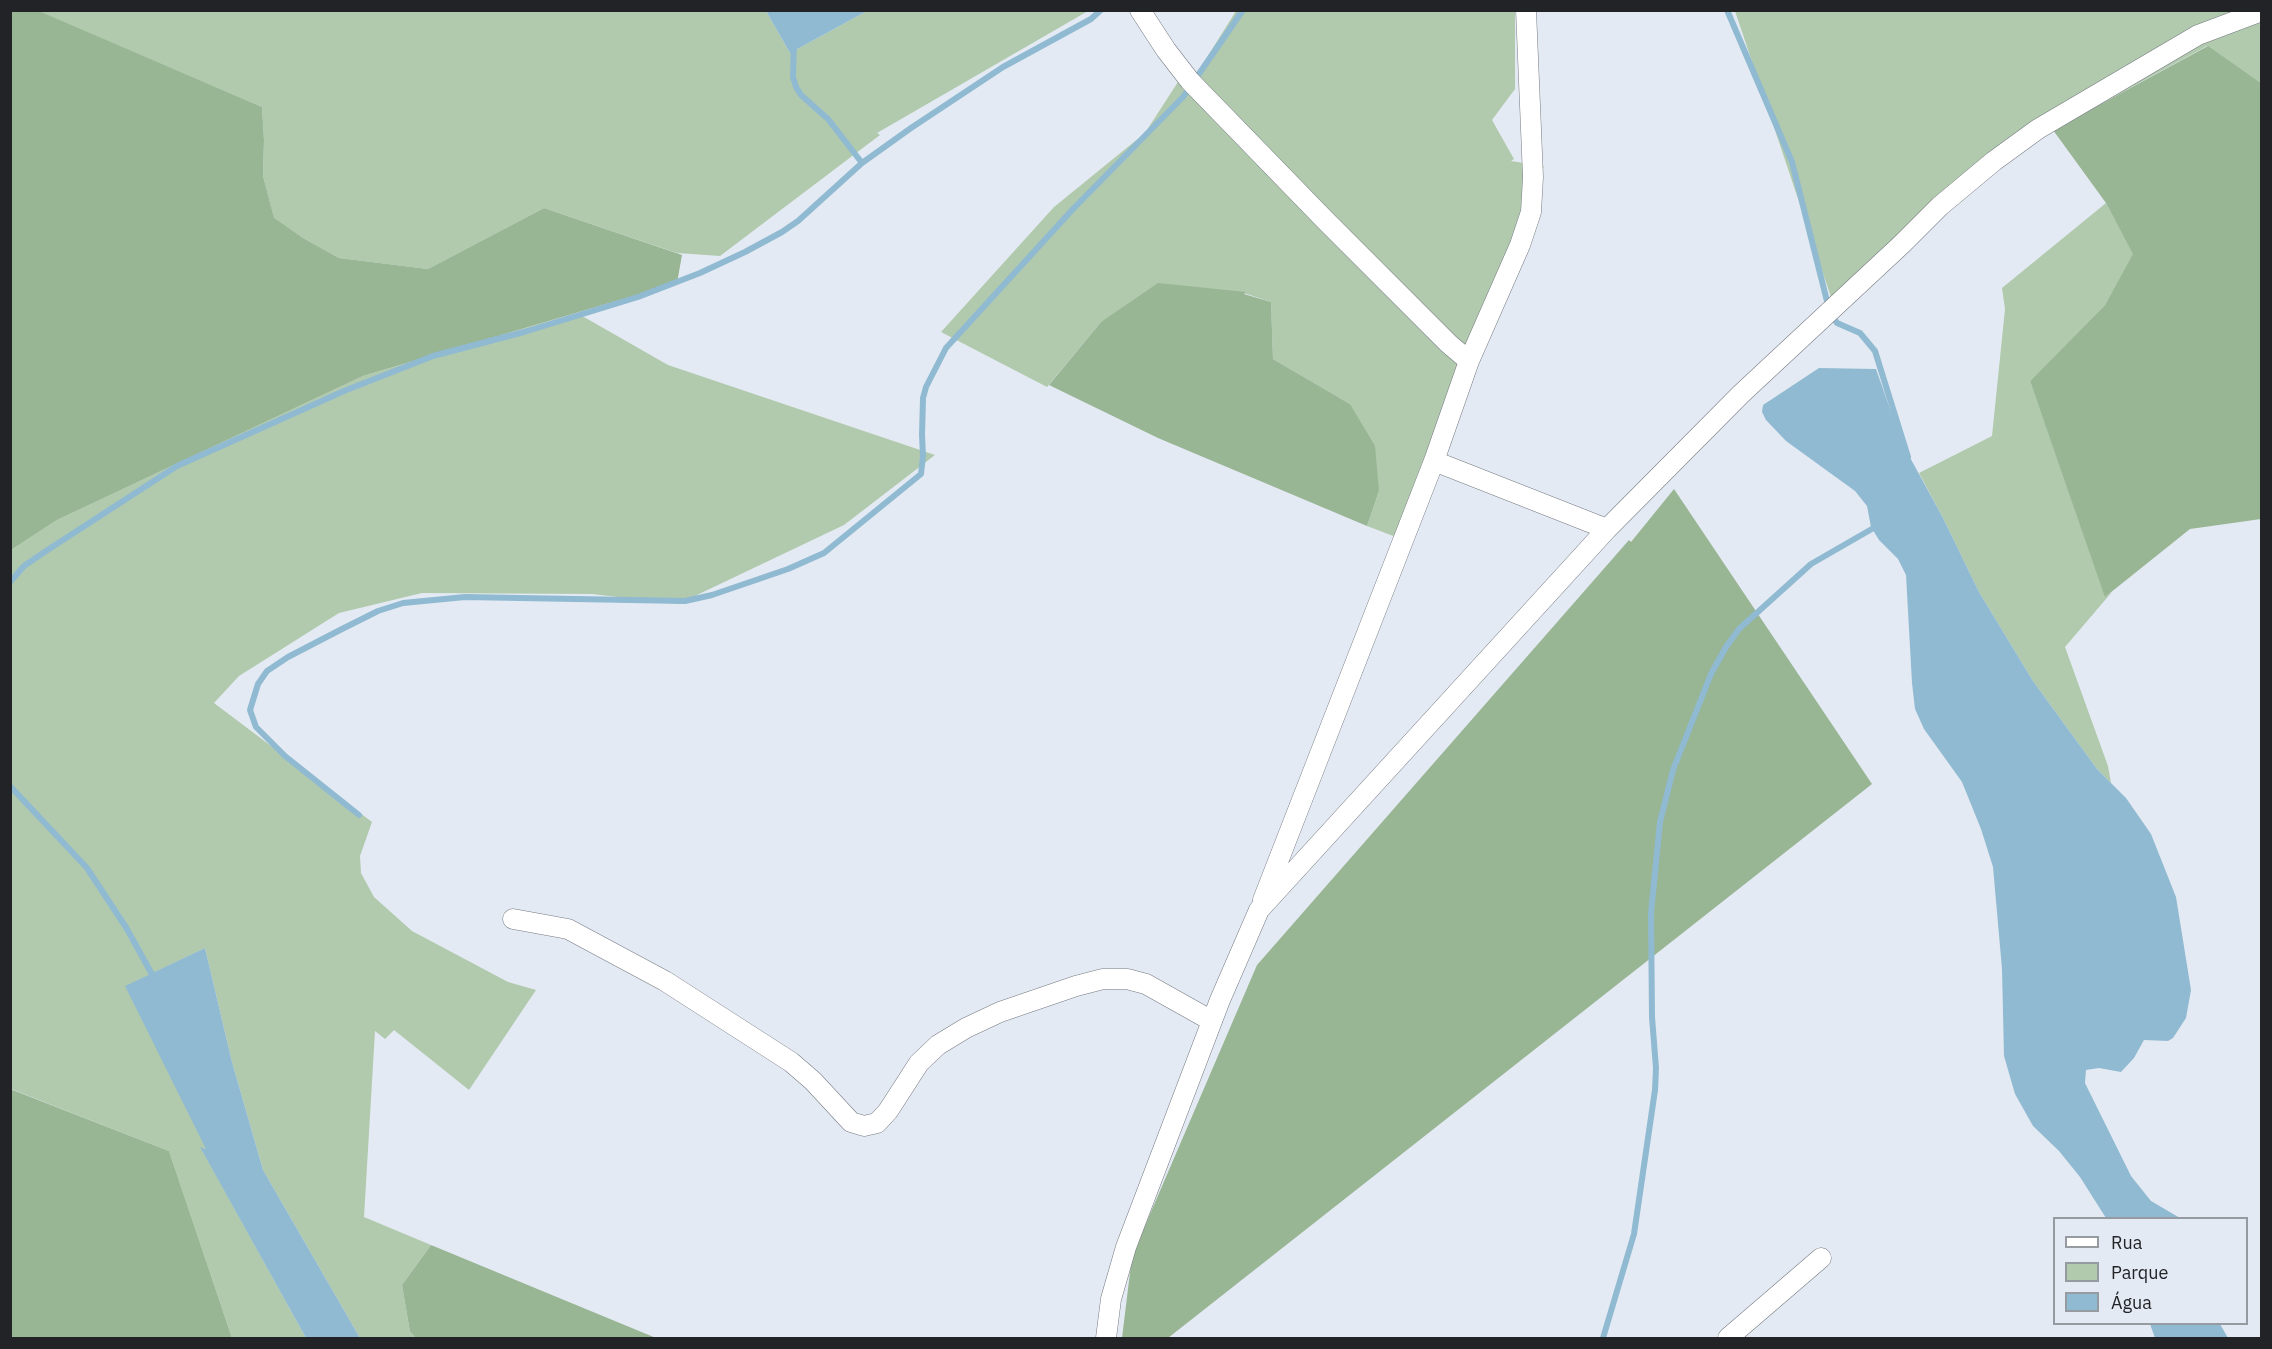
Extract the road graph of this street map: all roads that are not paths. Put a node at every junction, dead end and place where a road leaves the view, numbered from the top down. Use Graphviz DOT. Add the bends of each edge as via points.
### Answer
graph roads {
  1 [pos="1140,10"];
  2 [pos="1526,10"];
  3 [pos="2254,13"];
  4 [pos="1469,361"];
  5 [pos="1434,461"];
  6 [pos="1607,529"];
  7 [pos="1259,910"];
  8 [pos="513,919"];
  9 [pos="1212,1021"];
  10 [pos="1821,1258"];
  11 [pos="1106,1338"];
  12 [pos="1728,1338"];
  1 -- 4 [label="street" via="1166,50 1254,149"];
  2 -- 4 [label="street" via="1531,212"];
  3 -- 6 [label="street" via="2198,35 2038,129 1994,161 1940,206 1741,394"];
  4 -- 5 [label="street"];
  5 -- 6 [label="street"];
  5 -- 7 [label="street"];
  6 -- 7 [label="street"];
  7 -- 9 [label="street"];
  8 -- 9 [label="street" via="574,931 665,981 791,1062 858,1125 877,1123 919,1064 938,1045 1000,1012 1076,986 1103,979 1146,984"];
  9 -- 11 [label="street" via="1126,1247 1111,1299"];
  10 -- 12 [label="street"];
}
